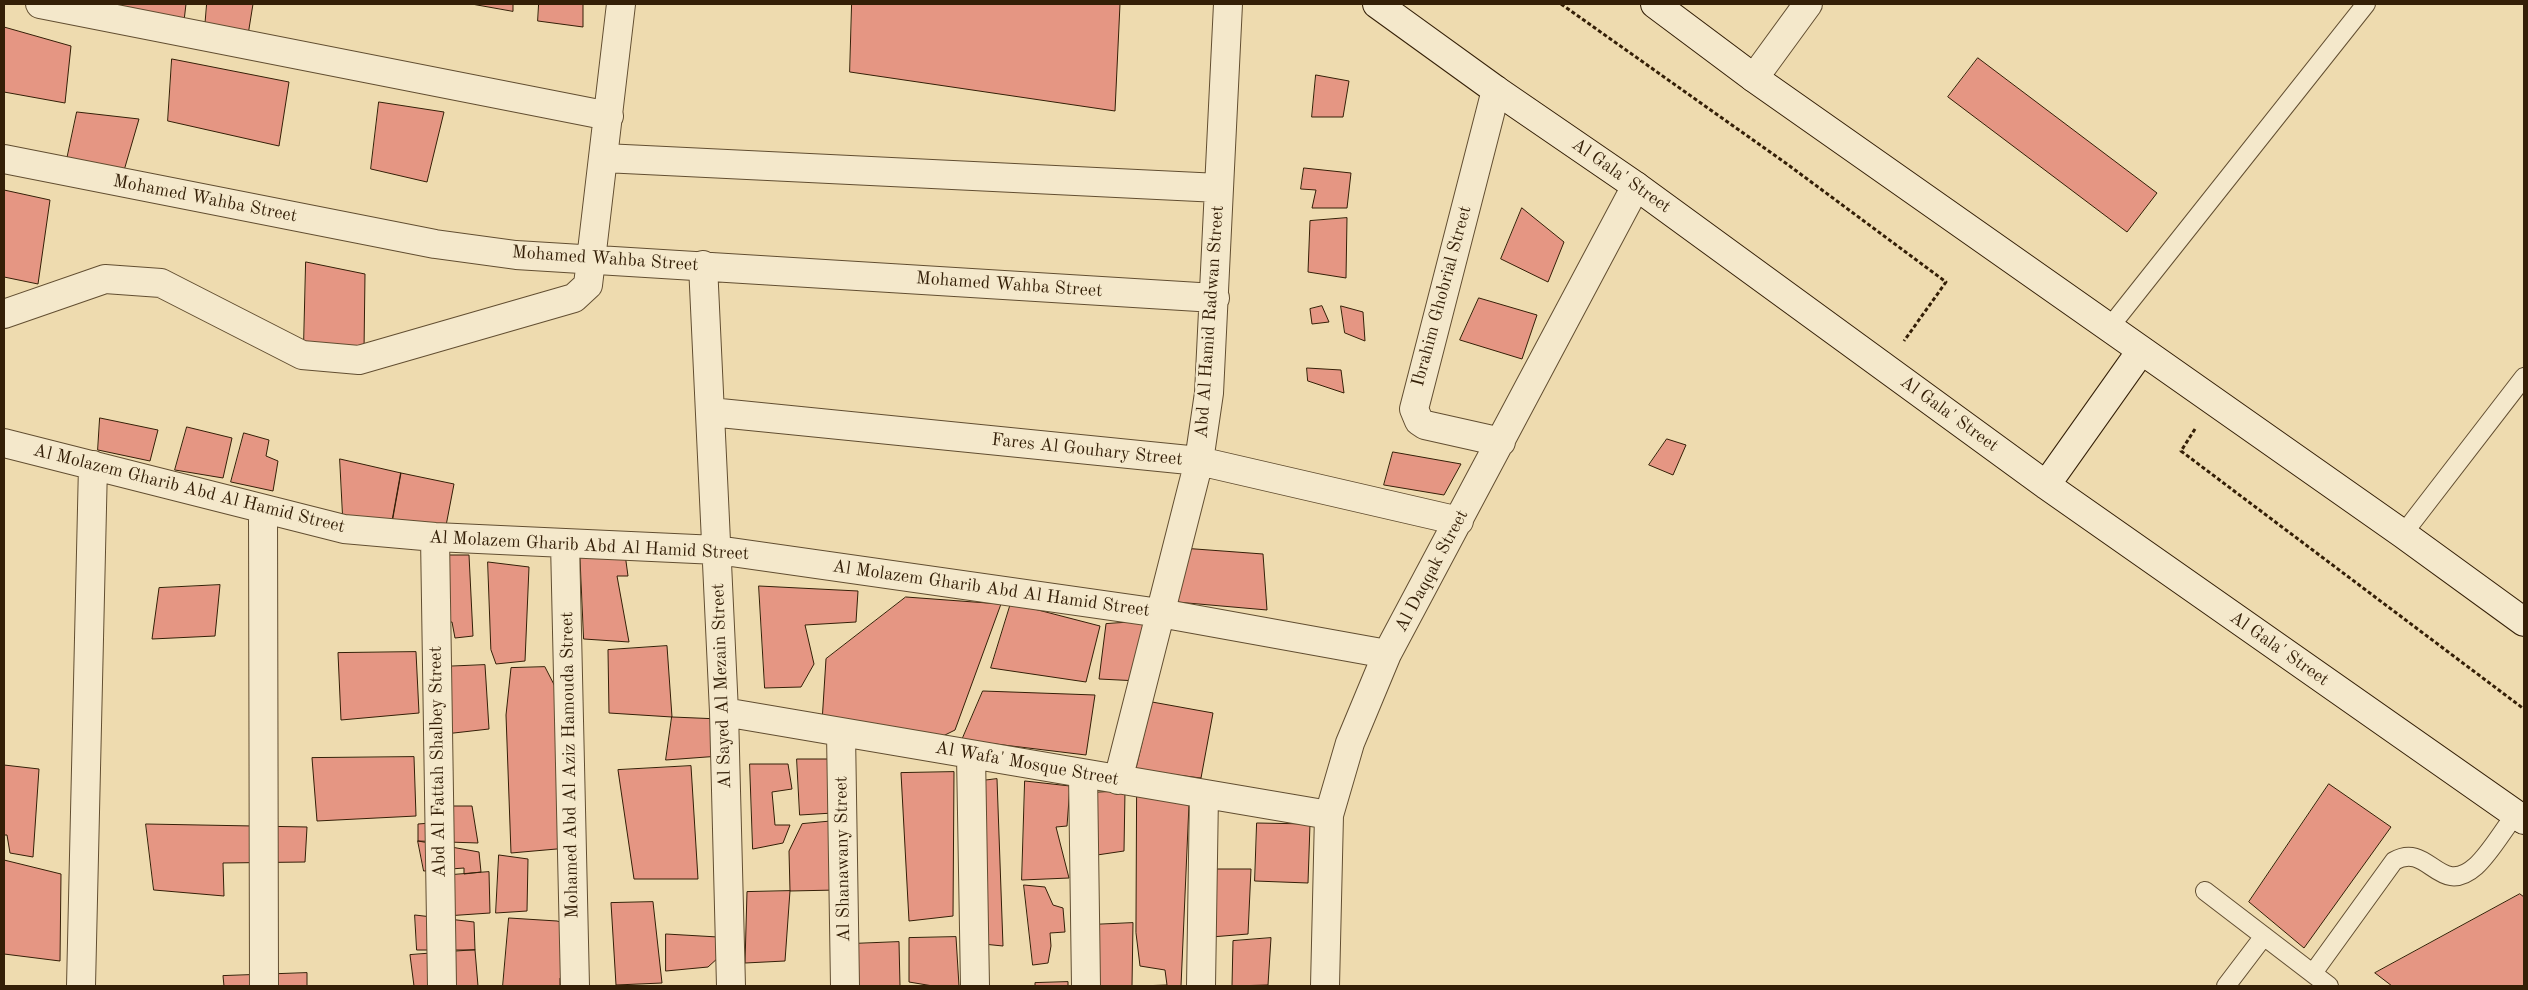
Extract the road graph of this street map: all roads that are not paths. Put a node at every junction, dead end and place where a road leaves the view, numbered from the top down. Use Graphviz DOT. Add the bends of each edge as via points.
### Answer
graph roads {
  1 [pos="40,4"];
  2 [pos="621,4"];
  3 [pos="1228,4"];
  4 [pos="1377,4"];
  5 [pos="1655,4"];
  6 [pos="1808,4"];
  7 [pos="2366,4"];
  8 [pos="1754,78"];
  9 [pos="1496,90"];
  10 [pos="609,116"];
  11 [pos="604,158"];
  12 [pos="4,159"];
  13 [pos="1636,186"];
  14 [pos="1219,188"];
  15 [pos="591,260"];
  16 [pos="703,266"];
  17 [pos="1214,298"];
  18 [pos="4,314"];
  19 [pos="2109,328"];
  20 [pos="2141,351"];
  21 [pos="2524,377"];
  22 [pos="710,412"];
  23 [pos="1501,442"];
  24 [pos="4,443"];
  25 [pos="1199,461"];
  26 [pos="93,465"];
  27 [pos="2046,486"];
  28 [pos="263,510"];
  29 [pos="1459,521"];
  30 [pos="2403,534"];
  31 [pos="435,537"];
  32 [pos="565,543"];
  33 [pos="717,550"];
  34 [pos="1160,613"];
  35 [pos="2524,622"];
  36 [pos="1387,654"];
  37 [pos="724,712"];
  38 [pos="841,733"];
  39 [pos="971,755"];
  40 [pos="1083,774"];
  41 [pos="1118,780"];
  42 [pos="1204,794"];
  43 [pos="1329,815"];
  44 [pos="2520,817"];
  45 [pos="2206,891"];
  46 [pos="2264,936"];
  47 [pos="2313,974"];
  48 [pos="81,986"];
  49 [pos="264,986"];
  50 [pos="442,986"];
  51 [pos="575,986"];
  52 [pos="731,986"];
  53 [pos="845,986"];
  54 [pos="975,986"];
  55 [pos="1086,986"];
  56 [pos="1200,986"];
  57 [pos="1325,986"];
  58 [pos="2226,986"];
  59 [pos="2329,986"];
  1 -- 10 [label="street"];
  2 -- 10 [label="street"];
  3 -- 14 [label="street, Abd Al Hamid Radwan Street"];
  4 -- 9 [label="street, Al Gala' Street"];
  5 -- 8 [label="street"];
  6 -- 8 [label="street"];
  7 -- 19 [label="lane"];
  8 -- 19 [label="street"];
  9 -- 13 [label="street, Al Gala' Street"];
  9 -- 23 [label="street, Ibrahim Ghobrial Street" via="1414,409 1425,425"];
  10 -- 11 [label="street"];
  11 -- 14 [label="street"];
  11 -- 15 [label="street"];
  12 -- 15 [label="street, Mohamed Wahba Street" via="434,244 516,255"];
  13 -- 23 [label="street, Al Daqqak Street"];
  13 -- 27 [label="street, Al Gala' Street"];
  14 -- 17 [label="street, Abd Al Hamid Radwan Street"];
  15 -- 16 [label="street, Mohamed Wahba Street"];
  15 -- 18 [label="street" via="588,285 574,298 359,360 302,355 161,283 105,279"];
  16 -- 17 [label="street, Mohamed Wahba Street"];
  16 -- 22 [label="street, Al Sayed Al Mezain Street"];
  17 -- 25 [label="street, Abd Al Hamid Radwan Street" via="1209,393"];
  19 -- 20 [label="street"];
  20 -- 27 [label="street"];
  20 -- 30 [label="street"];
  21 -- 30 [label="lane"];
  22 -- 25 [label="street, Fares Al Gouhary Street"];
  22 -- 33 [label="street, Al Sayed Al Mezain Street"];
  23 -- 29 [label="street, Al Daqqak Street"];
  24 -- 26 [label="street, Al Molazem Gharib Abd Al Hamid Street"];
  25 -- 29 [label="street, Fares Al Gouhary Street"];
  25 -- 34 [label="street, Abd Al Hamid Radwan Street"];
  26 -- 28 [label="street, Al Molazem Gharib Abd Al Hamid Street"];
  26 -- 48 [label="street"];
  27 -- 44 [label="street, Al Gala' Street"];
  28 -- 31 [label="street, Al Molazem Gharib Abd Al Hamid Street" via="344,529"];
  28 -- 49 [label="street"];
  29 -- 36 [label="street, Al Daqqak Street"];
  30 -- 35 [label="street"];
  31 -- 32 [label="street, Al Molazem Gharib Abd Al Hamid Street"];
  31 -- 50 [label="street, Abd Al Fattah Shalbey Street"];
  32 -- 33 [label="street, Al Molazem Gharib Abd Al Hamid Street"];
  32 -- 51 [label="street, Mohamed Abd Al Aziz Hamouda Street"];
  33 -- 34 [label="street, Al Molazem Gharib Abd Al Hamid Street"];
  33 -- 37 [label="street, Al Sayed Al Mezain Street"];
  34 -- 36 [label="street, Al Molazem Gharib Abd Al Hamid Street"];
  34 -- 41 [label="street, Abd Al Hamid Radwan Street"];
  36 -- 43 [label="street, Al Daqqak Street" via="1350,744"];
  37 -- 38 [label="street, Al Wafa' Mosque Street"];
  37 -- 52 [label="street, Al Sayed Al Mezain Street"];
  38 -- 39 [label="street, Al Wafa' Mosque Street"];
  38 -- 53 [label="street, Al Shanawany Street"];
  39 -- 40 [label="street, Al Wafa' Mosque Street"];
  39 -- 54 [label="street"];
  40 -- 41 [label="street, Al Wafa' Mosque Street"];
  40 -- 55 [label="street"];
  41 -- 42 [label="street, Al Wafa' Mosque Street"];
  42 -- 43 [label="street, Al Wafa' Mosque Street"];
  42 -- 56 [label="street"];
  43 -- 57 [label="street, Al Daqqak Street"];
  44 -- 47 [label="lane" via="2477,865 2466,872 2442,875 2411,855 2394,861"];
  45 -- 46 [label="lane"];
  46 -- 47 [label="lane"];
  46 -- 58 [label="lane"];
  47 -- 59 [label="lane"];
}
